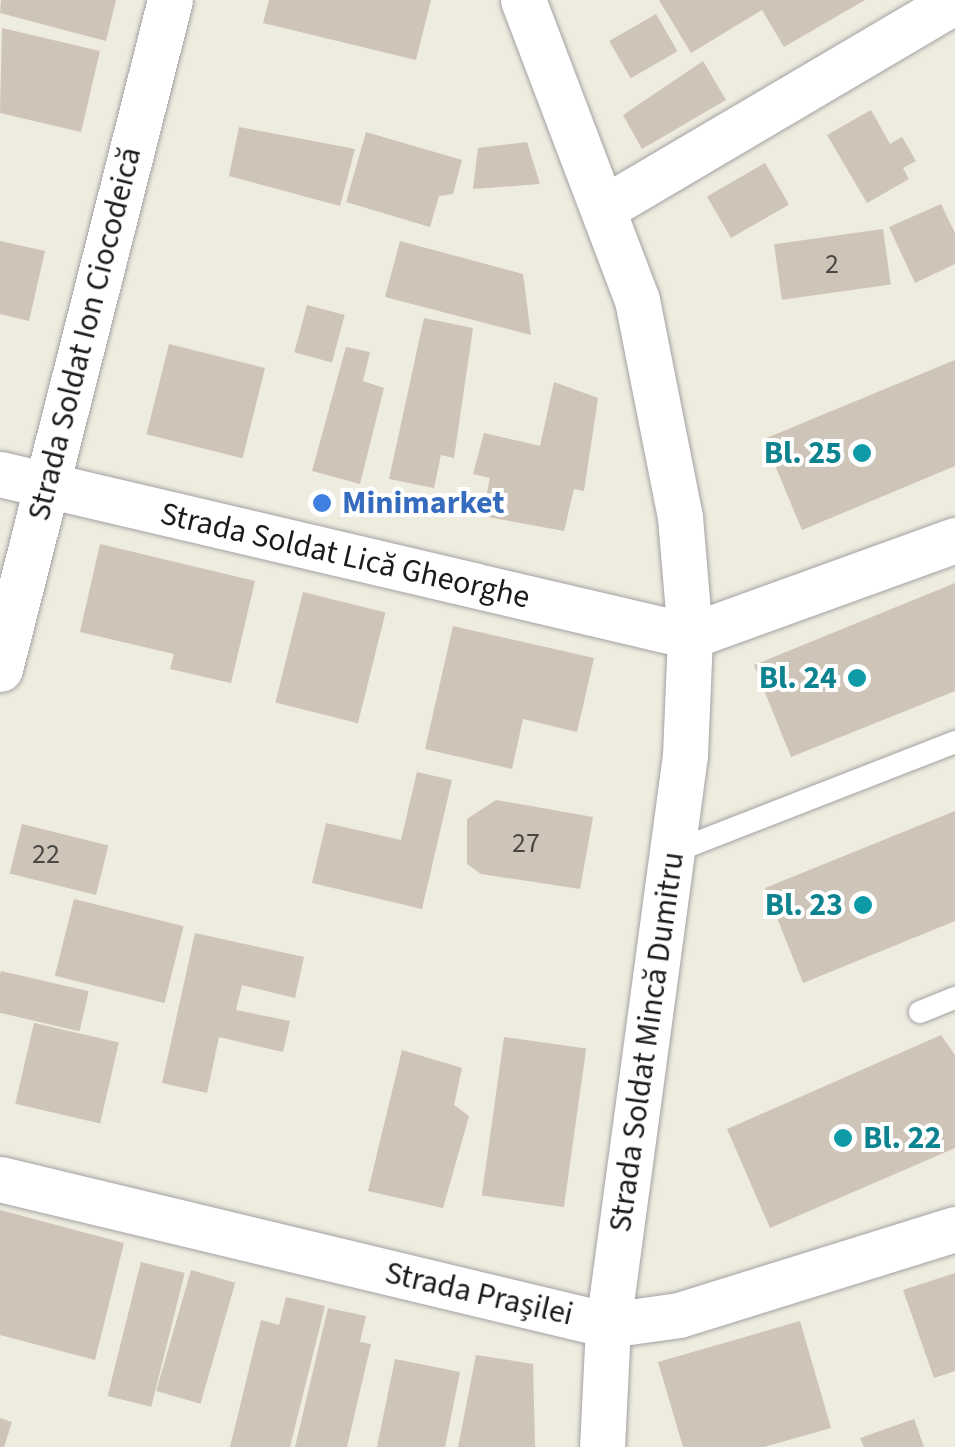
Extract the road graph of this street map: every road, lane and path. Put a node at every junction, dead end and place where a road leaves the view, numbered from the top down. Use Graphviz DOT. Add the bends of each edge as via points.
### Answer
graph roads {
  1 [pos="170,0"];
  2 [pos="524,0"];
  3 [pos="955,1"];
  4 [pos="604,208"];
  5 [pos="0,474"];
  6 [pos="46,485"];
  7 [pos="955,540"];
  8 [pos="690,636"];
  9 [pos="0,668"];
  10 [pos="955,742"];
  11 [pos="673,852"];
  12 [pos="955,998"];
  13 [pos="920,1012"];
  14 [pos="0,1180"];
  15 [pos="955,1229"];
  16 [pos="608,1324"];
  17 [pos="602,1447"];
  1 -- 6 [label="street, Strada Soldat Ion Ciocodeică"];
  2 -- 4 [label="street, Strada Soldat Mincă Dumitru"];
  3 -- 4 [label="street"];
  4 -- 8 [label="street, Strada Soldat Mincă Dumitru" via="661,399"];
  5 -- 6 [label="street, Strada Soldat Lică Gheorghe"];
  6 -- 8 [label="street, Strada Soldat Lică Gheorghe"];
  6 -- 9 [label="street, Strada Soldat Ion Ciocodeică"];
  7 -- 8 [label="street"];
  8 -- 11 [label="street, Strada Soldat Mincă Dumitru"];
  10 -- 11 [label="lane"];
  11 -- 16 [label="street, Strada Soldat Mincă Dumitru"];
  12 -- 13 [label="lane"];
  14 -- 16 [label="street, Strada Prașilei"];
  15 -- 16 [label="street, Strada Prașilei" via="680,1315"];
  16 -- 17 [label="street, Strada Soldat Mincă Dumitru"];
}
